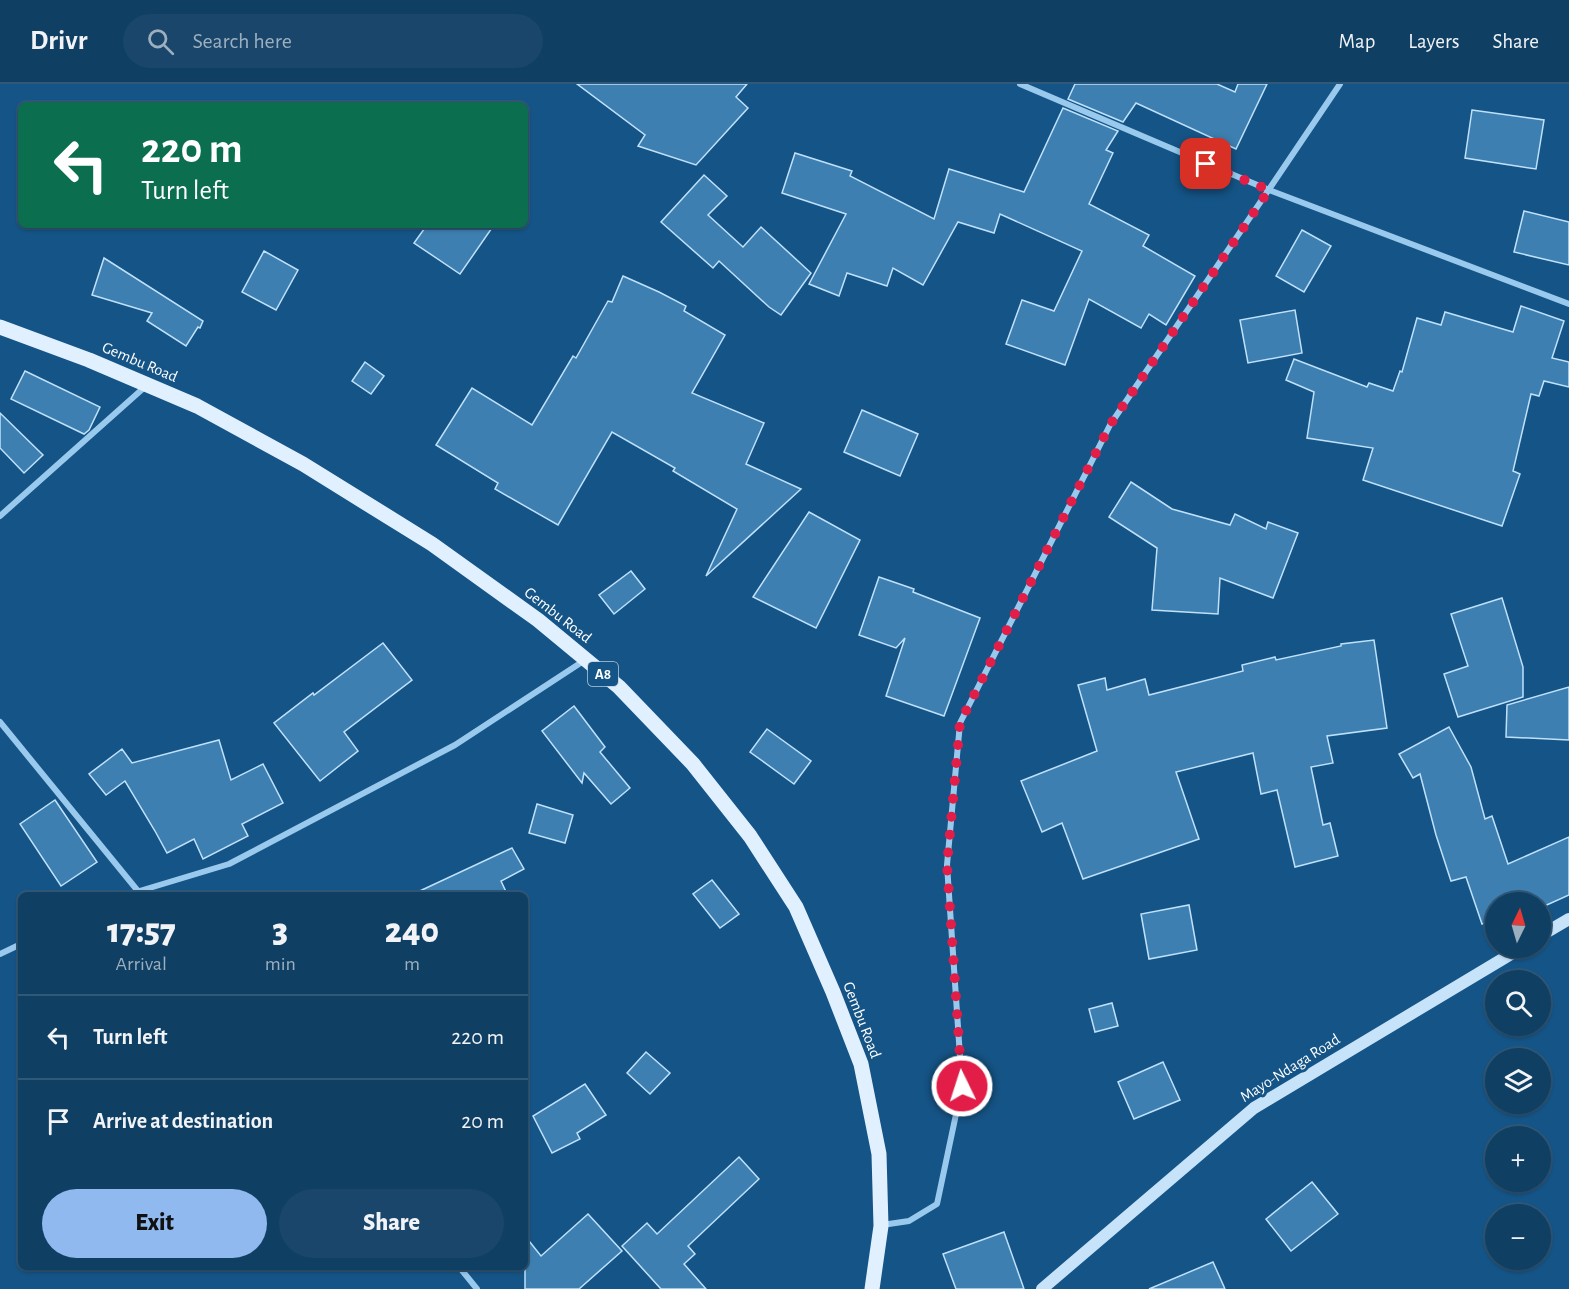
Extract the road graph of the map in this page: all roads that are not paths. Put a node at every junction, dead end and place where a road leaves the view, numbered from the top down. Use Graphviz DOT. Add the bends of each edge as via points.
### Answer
graph roads {
  1 [pos="1020,84"];
  2 [pos="1340,84"];
  3 [pos="1269,190"];
  4 [pos="1569,304"];
  5 [pos="0,327"];
  6 [pos="147,385"];
  7 [pos="0,516"];
  8 [pos="585,660"];
  9 [pos="0,722"];
  10 [pos="139,892"];
  11 [pos="143,892"];
  12 [pos="1569,919"];
  13 [pos="1551,930"];
  14 [pos="18,945"];
  15 [pos="0,954"];
  16 [pos="1504,958"];
  17 [pos="881,1226"];
  18 [pos="462,1270"];
  19 [pos="477,1289"];
  20 [pos="872,1289"];
  21 [pos="1042,1289"];
  1 -- 3 [label="street"];
  2 -- 3 [label="street"];
  3 -- 4 [label="street"];
  3 -- 17 [label="street" via="1110,425 960,723 947,865 962,1086 937,1204 909,1221"];
  5 -- 6 [label="main road, Gembu Road / A8"];
  6 -- 7 [label="street"];
  6 -- 8 [label="main road, Gembu Road / A8" via="197,406 432,544 538,620"];
  8 -- 11 [label="street" via="455,745 229,864"];
  8 -- 17 [label="main road, Gembu Road / A8" via="619,687 693,764 750,836 796,907 861,1064 879,1155"];
  9 -- 10 [label="street"];
  12 -- 13 [label="street"];
  14 -- 15 [label="street"];
  16 -- 21 [label="street, Mayo-Ndaga Road" via="1254,1108"];
  17 -- 20 [label="main road, Gembu Road / A8"];
  18 -- 19 [label="street"];
}
